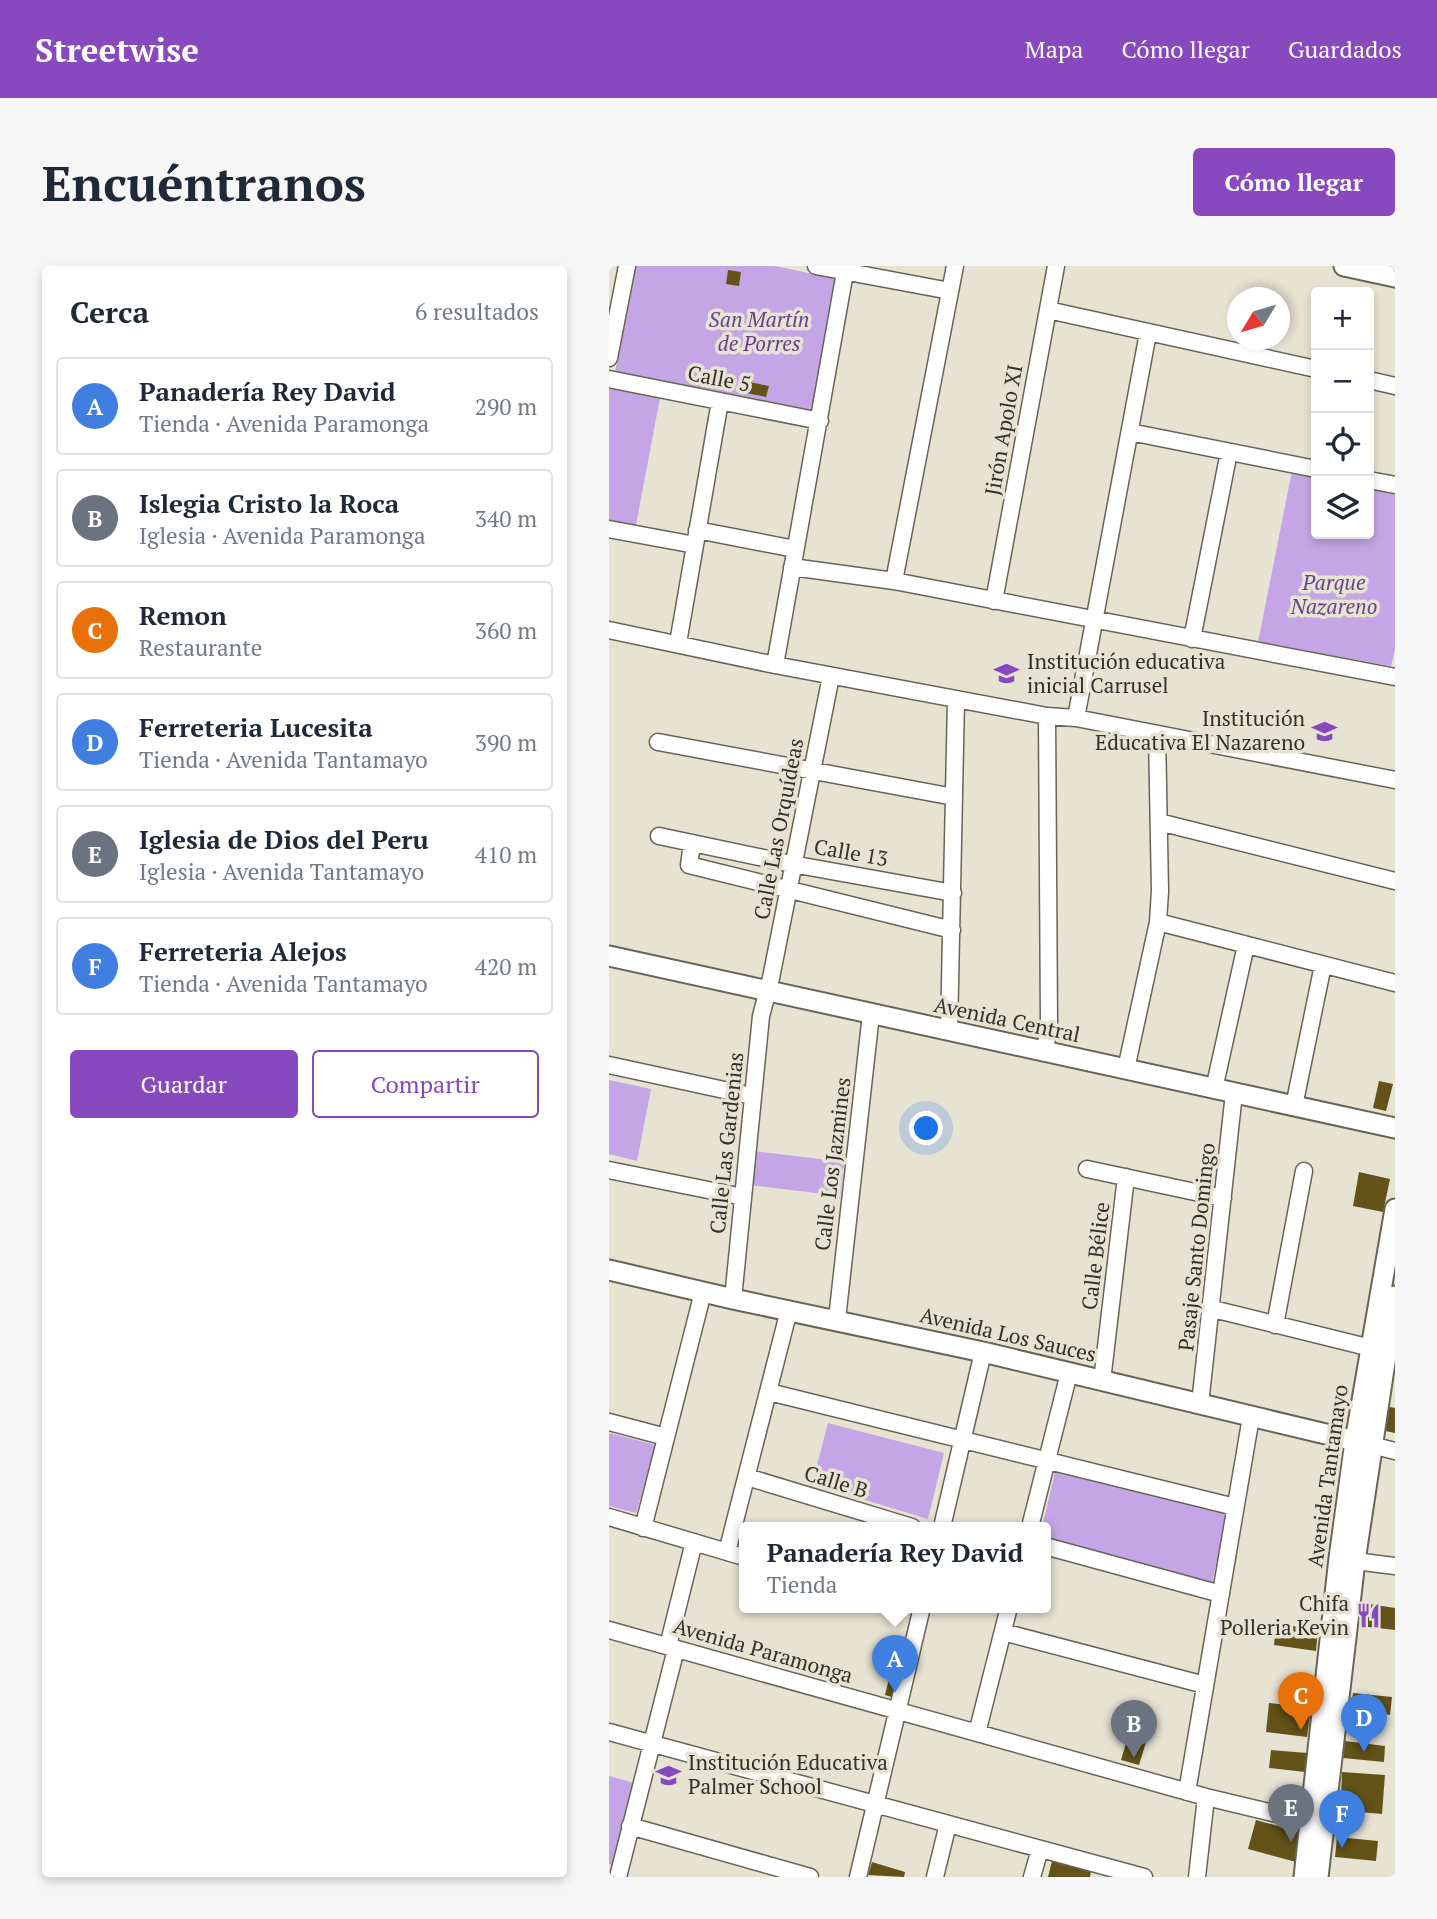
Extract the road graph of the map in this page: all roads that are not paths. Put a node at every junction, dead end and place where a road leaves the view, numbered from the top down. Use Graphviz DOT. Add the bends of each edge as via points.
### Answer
graph roads {
  1 [pos="627,266"];
  2 [pos="816,266"];
  3 [pos="955,266"];
  4 [pos="1056,266"];
  5 [pos="1344,266"];
  6 [pos="845,272"];
  7 [pos="1395,276"];
  8 [pos="950,291"];
  9 [pos="1048,310"];
  10 [pos="1148,333"];
  11 [pos="609,358"];
  12 [pos="1311,368"];
  13 [pos="609,379"];
  14 [pos="1374,381"];
  15 [pos="1395,386"];
  16 [pos="720,401"];
  17 [pos="821,421"];
  18 [pos="1131,432"];
  19 [pos="1229,452"];
  20 [pos="1311,468"];
  21 [pos="1374,481"];
  22 [pos="1395,485"];
  23 [pos="609,529"];
  24 [pos="696,537"];
  25 [pos="795,549"];
  26 [pos="792,566"];
  27 [pos="894,582"];
  28 [pos="994,601"];
  29 [pos="1094,620"];
  30 [pos="609,630"];
  31 [pos="1192,639"];
  32 [pos="678,643"];
  33 [pos="775,665"];
  34 [pos="831,676"];
  35 [pos="1395,677"];
  36 [pos="956,699"];
  37 [pos="1047,716"];
  38 [pos="1076,718"];
  39 [pos="1157,734"];
  40 [pos="658,742"];
  41 [pos="813,770"];
  42 [pos="1395,780"];
  43 [pos="954,797"];
  44 [pos="1159,821"];
  45 [pos="659,836"];
  46 [pos="692,844"];
  47 [pos="792,864"];
  48 [pos="1395,881"];
  49 [pos="787,889"];
  50 [pos="953,893"];
  51 [pos="1158,922"];
  52 [pos="952,930"];
  53 [pos="1246,945"];
  54 [pos="609,956"];
  55 [pos="1323,965"];
  56 [pos="1395,983"];
  57 [pos="766,991"];
  58 [pos="871,1014"];
  59 [pos="949,1031"];
  60 [pos="1045,1052"];
  61 [pos="609,1065"];
  62 [pos="1126,1069"];
  63 [pos="1214,1088"];
  64 [pos="1234,1093"];
  65 [pos="752,1096"];
  66 [pos="1294,1106"];
  67 [pos="1395,1128"];
  68 [pos="1087,1169"];
  69 [pos="609,1170"];
  70 [pos="1304,1171"];
  71 [pos="1126,1177"];
  72 [pos="743,1197"];
  73 [pos="1223,1198"];
  74 [pos="1395,1209"];
  75 [pos="609,1270"];
  76 [pos="703,1292"];
  77 [pos="1395,1296"];
  78 [pos="733,1299"];
  79 [pos="1213,1309"];
  80 [pos="789,1310"];
  81 [pos="837,1319"];
  82 [pos="1275,1325"];
  83 [pos="1371,1348"];
  84 [pos="983,1352"];
  85 [pos="1069,1373"];
  86 [pos="1102,1381"];
  87 [pos="769,1392"];
  88 [pos="1200,1404"];
  89 [pos="1251,1416"];
  90 [pos="609,1422"];
  91 [pos="666,1437"];
  92 [pos="962,1440"];
  93 [pos="1363,1443"];
  94 [pos="1395,1451"];
  95 [pos="1047,1460"];
  96 [pos="747,1477"];
  97 [pos="1235,1507"];
  98 [pos="609,1517"];
  99 [pos="896,1522"];
  100 [pos="942,1522"];
  101 [pos="1031,1522"];
  102 [pos="643,1528"];
  103 [pos="694,1542"];
  104 [pos="1051,1548"];
  105 [pos="727,1552"];
  106 [pos="739,1556"];
  107 [pos="1355,1561"];
  108 [pos="1395,1566"];
  109 [pos="1221,1594"];
  110 [pos="921,1613"];
  111 [pos="1008,1613"];
  112 [pos="609,1630"];
  113 [pos="1003,1632"];
  114 [pos="672,1647"];
  115 [pos="1205,1685"];
  116 [pos="898,1711"];
  117 [pos="609,1732"];
  118 [pos="977,1733"];
  119 [pos="652,1745"];
  120 [pos="1187,1791"];
  121 [pos="1206,1797"];
  122 [pos="875,1805"];
  123 [pos="1317,1823"];
  124 [pos="948,1824"];
  125 [pos="631,1826"];
  126 [pos="1040,1849"];
  127 [pos="618,1877"];
  128 [pos="810,1877"];
  129 [pos="858,1877"];
  130 [pos="935,1877"];
  131 [pos="1032,1877"];
  132 [pos="1144,1877"];
  133 [pos="1197,1877"];
  134 [pos="1304,1877"];
  135 [pos="1318,1877"];
  1 -- 11 [label="street"];
  2 -- 6 [label="street"];
  3 -- 8 [label="street"];
  4 -- 9 [label="street, Jirón Apolo XI"];
  5 -- 7 [label="street"];
  6 -- 8 [label="street"];
  6 -- 17 [label="street"];
  8 -- 27 [label="street"];
  9 -- 10 [label="street"];
  9 -- 28 [label="street, Jirón Apolo XI"];
  10 -- 12 [label="street"];
  10 -- 18 [label="street"];
  13 -- 16 [label="street, Calle 5"];
  14 -- 15 [label="street"];
  16 -- 17 [label="street, Calle 5"];
  16 -- 24 [label="street"];
  17 -- 25 [label="street"];
  18 -- 19 [label="street"];
  18 -- 29 [label="street"];
  19 -- 20 [label="street"];
  19 -- 31 [label="street"];
  21 -- 22 [label="street"];
  23 -- 24 [label="street"];
  24 -- 25 [label="street"];
  24 -- 32 [label="street"];
  25 -- 26 [label="street"];
  26 -- 27 [label="street"];
  26 -- 33 [label="street"];
  27 -- 28 [label="street"];
  28 -- 29 [label="street"];
  29 -- 31 [label="street"];
  29 -- 38 [label="street"];
  30 -- 32 [label="street"];
  31 -- 35 [label="street"];
  32 -- 33 [label="street"];
  33 -- 34 [label="street"];
  34 -- 36 [label="street"];
  34 -- 41 [label="street, Calle Las Orquídeas"];
  36 -- 37 [label="street"];
  36 -- 43 [label="street"];
  37 -- 38 [label="street"];
  37 -- 60 [label="street" via="1049,1023"];
  38 -- 39 [label="street"];
  39 -- 42 [label="street"];
  39 -- 44 [label="street"];
  40 -- 41 [label="street"];
  41 -- 43 [label="street"];
  41 -- 47 [label="street, Calle Las Orquídeas"];
  43 -- 50 [label="street"];
  44 -- 48 [label="street"];
  44 -- 51 [label="street"];
  45 -- 46 [label="street, Calle 13"];
  46 -- 47 [label="street, Calle 13"];
  46 -- 49 [label="street" via="689,865"];
  47 -- 49 [label="street, Calle Las Orquídeas"];
  47 -- 50 [label="street, Calle 13"];
  49 -- 52 [label="street"];
  49 -- 57 [label="street, Calle Las Orquídeas"];
  50 -- 52 [label="street"];
  51 -- 53 [label="street"];
  51 -- 62 [label="street"];
  52 -- 59 [label="street"];
  53 -- 55 [label="street"];
  53 -- 63 [label="street"];
  54 -- 57 [label="street, Avenida Central"];
  55 -- 56 [label="street"];
  55 -- 66 [label="street"];
  57 -- 58 [label="street, Avenida Central"];
  57 -- 65 [label="street, Calle Las Gardenias"];
  58 -- 59 [label="street, Avenida Central"];
  58 -- 81 [label="street, Calle Los Jazmines"];
  59 -- 60 [label="street, Avenida Central"];
  60 -- 62 [label="street, Avenida Central"];
  61 -- 65 [label="street"];
  62 -- 63 [label="street, Avenida Central"];
  63 -- 64 [label="street, Avenida Central"];
  64 -- 66 [label="street, Avenida Central"];
  64 -- 73 [label="street, Pasaje Santo Domingo"];
  65 -- 72 [label="street, Calle Las Gardenias"];
  66 -- 67 [label="street, Avenida Central"];
  68 -- 71 [label="street"];
  69 -- 72 [label="street"];
  70 -- 82 [label="street"];
  71 -- 73 [label="street"];
  71 -- 86 [label="street, Calle Bélice"];
  72 -- 78 [label="street, Calle Las Gardenias"];
  73 -- 79 [label="street, Pasaje Santo Domingo"];
  74 -- 83 [label="street, Avenida Tantamayo"];
  75 -- 76 [label="street, Avenida Los Sauces"];
  76 -- 78 [label="street, Avenida Los Sauces"];
  76 -- 91 [label="street"];
  77 -- 93 [label="street, Avenida Tantamayo"];
  78 -- 80 [label="street, Avenida Los Sauces"];
  79 -- 82 [label="street"];
  79 -- 88 [label="street, Pasaje Santo Domingo"];
  80 -- 81 [label="street, Avenida Los Sauces"];
  80 -- 87 [label="street"];
  81 -- 84 [label="street, Avenida Los Sauces"];
  82 -- 83 [label="street"];
  83 -- 93 [label="street, Avenida Tantamayo"];
  84 -- 85 [label="street, Avenida Los Sauces"];
  84 -- 92 [label="street"];
  85 -- 86 [label="street, Avenida Los Sauces"];
  85 -- 95 [label="street"];
  86 -- 88 [label="street, Avenida Los Sauces"];
  87 -- 92 [label="street"];
  87 -- 96 [label="street"];
  88 -- 89 [label="street, Avenida Los Sauces"];
  89 -- 93 [label="street, Avenida Los Sauces"];
  89 -- 97 [label="street"];
  90 -- 91 [label="street"];
  91 -- 102 [label="street"];
  92 -- 95 [label="street"];
  92 -- 100 [label="street"];
  93 -- 94 [label="street, Avenida Los Sauces"];
  93 -- 107 [label="street, Avenida Tantamayo"];
  93 -- 123 [label="street, Avenida Tantamayo" via="1339,1558"];
  95 -- 97 [label="street"];
  95 -- 101 [label="street"];
  96 -- 99 [label="street, Calle B"];
  96 -- 105 [label="street"];
  97 -- 109 [label="street"];
  98 -- 102 [label="street"];
  102 -- 103 [label="street"];
  103 -- 105 [label="street"];
  103 -- 114 [label="street"];
  104 -- 109 [label="street"];
  105 -- 106 [label="street"];
  107 -- 108 [label="street"];
  107 -- 123 [label="street, Avenida Tantamayo"];
  109 -- 115 [label="street"];
  110 -- 116 [label="street"];
  111 -- 113 [label="street"];
  112 -- 114 [label="street, Avenida Paramonga"];
  113 -- 115 [label="street"];
  113 -- 118 [label="street"];
  114 -- 116 [label="street, Avenida Paramonga"];
  114 -- 119 [label="street"];
  115 -- 120 [label="street"];
  116 -- 118 [label="street, Avenida Paramonga"];
  116 -- 122 [label="street"];
  117 -- 119 [label="street"];
  118 -- 120 [label="street, Avenida Paramonga"];
  119 -- 122 [label="street"];
  119 -- 125 [label="street"];
  120 -- 121 [label="street, Avenida Paramonga"];
  121 -- 123 [label="street, Avenida Paramonga"];
  121 -- 133 [label="street"];
  122 -- 124 [label="street"];
  122 -- 129 [label="street"];
  123 -- 134 [label="street, Avenida Tantamayo"];
  123 -- 135 [label="street, Avenida Tantamayo"];
  124 -- 126 [label="street"];
  124 -- 130 [label="street"];
  125 -- 127 [label="street"];
  125 -- 128 [label="street"];
  126 -- 131 [label="street"];
  126 -- 132 [label="street"];
}
